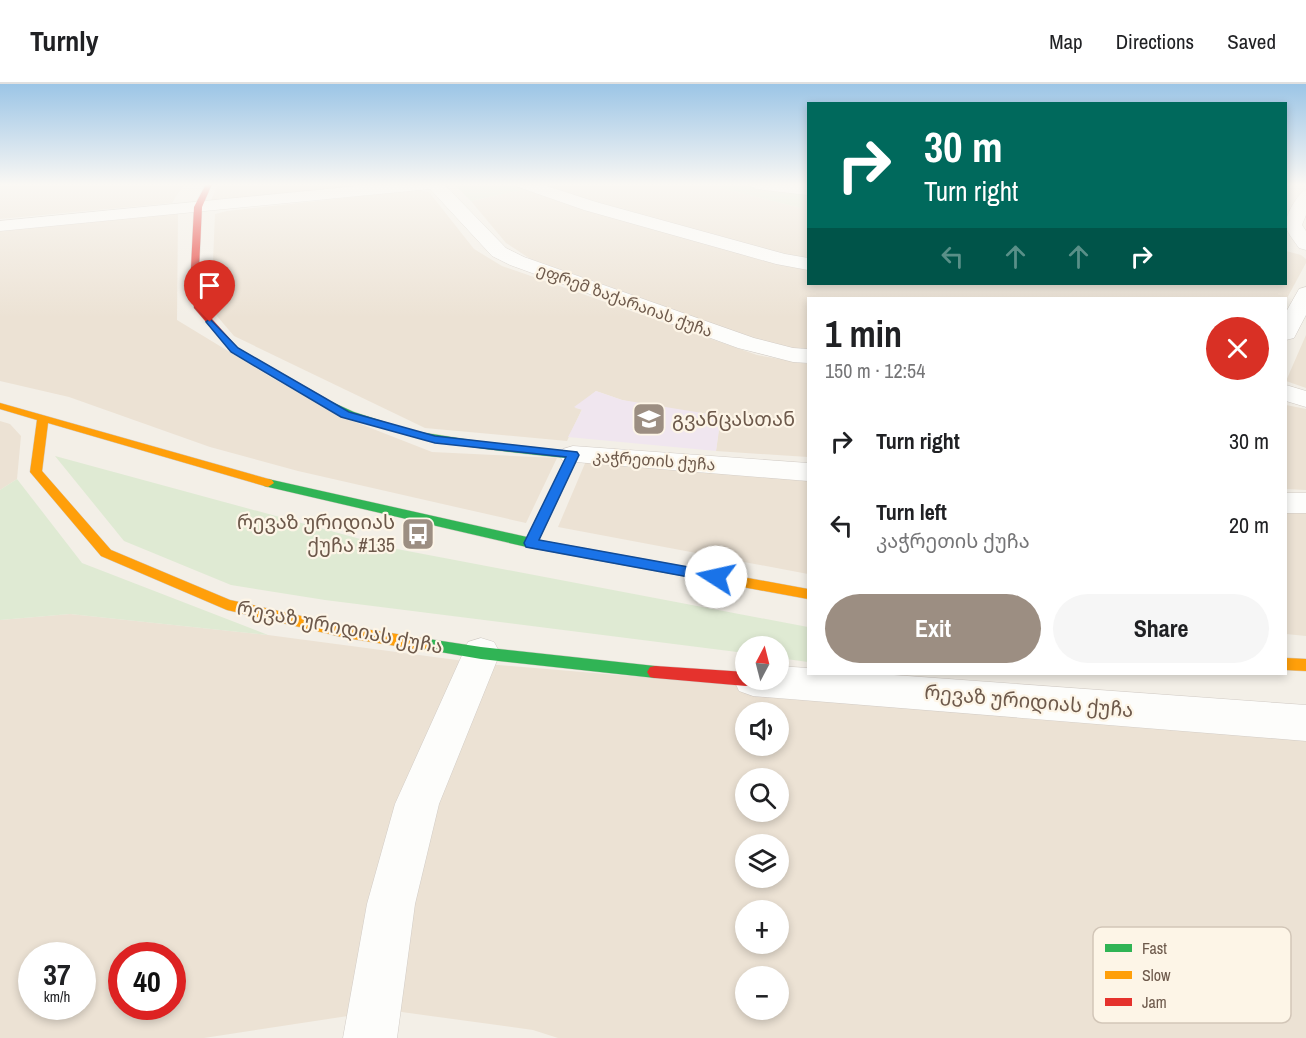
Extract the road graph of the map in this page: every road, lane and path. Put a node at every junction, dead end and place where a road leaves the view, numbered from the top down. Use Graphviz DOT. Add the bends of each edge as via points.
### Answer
graph roads {
  1 [pos="197,229"];
  2 [pos="477,229"];
  3 [pos="668,229"];
  4 [pos="807,264"];
  5 [pos="1306,293"];
  6 [pos="1287,331"];
  7 [pos="807,356"];
  8 [pos="1287,393"];
  9 [pos="1306,399"];
  10 [pos="0,406"];
  11 [pos="43,418"];
  12 [pos="573,455"];
  13 [pos="807,472"];
  14 [pos="1287,503"];
  15 [pos="1306,503"];
  16 [pos="531,543"];
  17 [pos="807,594"];
  18 [pos="481,653"];
  19 [pos="1287,664"];
  20 [pos="1306,664"];
  21 [pos="735,678"];
  22 [pos="789,683"];
  23 [pos="1306,723"];
  24 [pos="370,1038"];
  1 -- 12 [label="street, კაჭრეთის ქუჩა" via="198,308 235,350 345,414 435,439"];
  2 -- 7 [label="street, ეფრემ ზაქარაიას ქუჩა" via="499,252 517,261 746,343"];
  3 -- 4 [label="street"];
  5 -- 6 [label="street"];
  8 -- 9 [label="street"];
  10 -- 11 [label="street"];
  11 -- 16 [label="street" via="236,475"];
  11 -- 18 [label="street, რევაზ ურიდიას ქუჩა" via="36,472 106,553 227,605 346,632"];
  12 -- 13 [label="street, კაჭრეთის ქუჩა"];
  12 -- 16 [label="street"];
  14 -- 15 [label="street"];
  16 -- 17 [label="street"];
  18 -- 21 [label="street, რევაზ ურიდიას ქუჩა"];
  18 -- 24 [label="street" via="417,804 391,904"];
  19 -- 20 [label="street"];
  22 -- 23 [label="street, რევაზ ურიდიას ქუჩა"];
}
